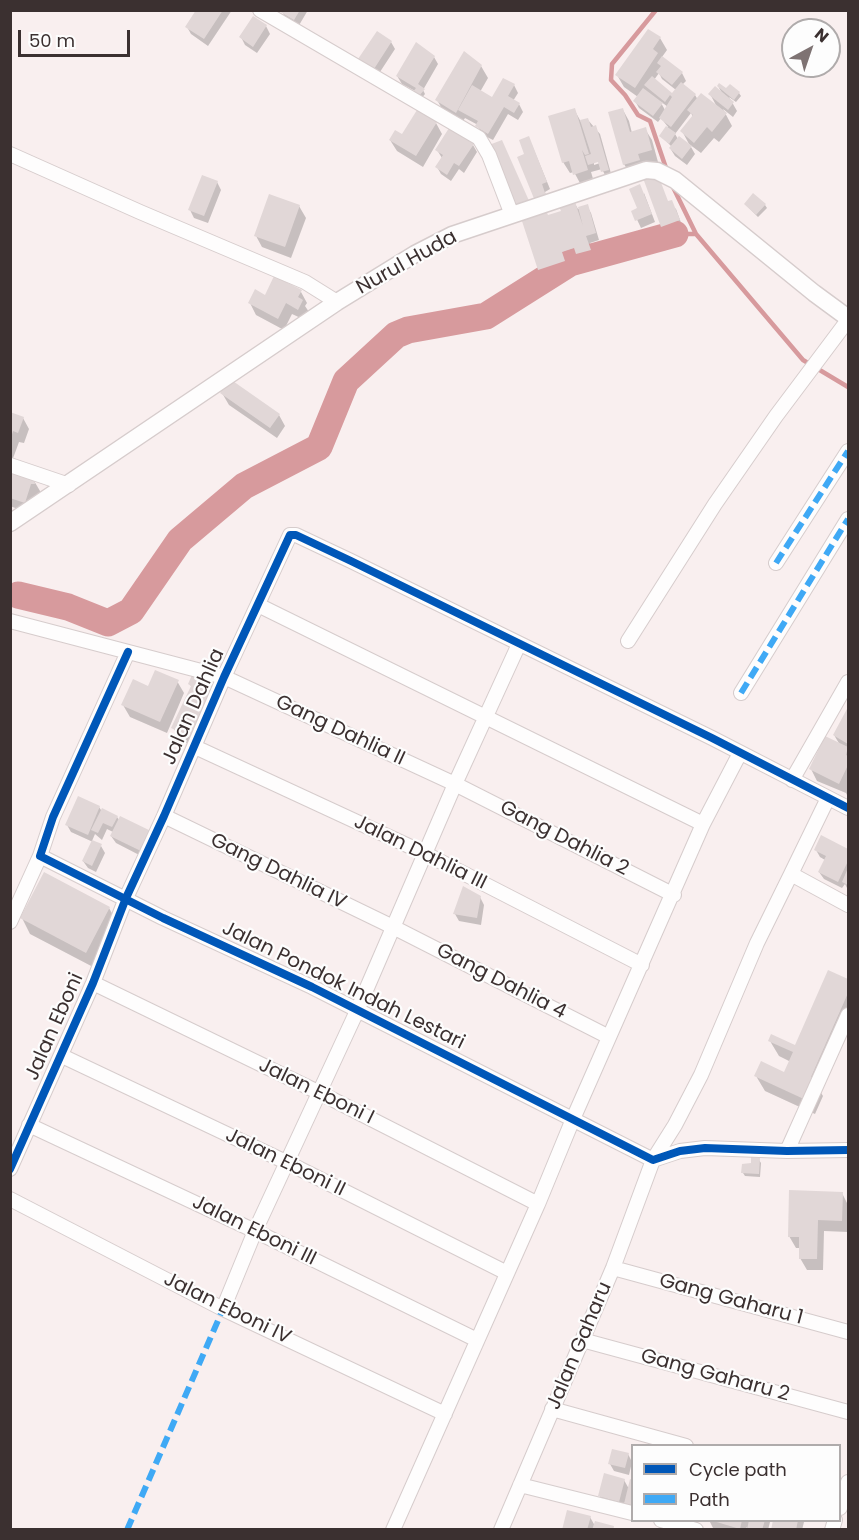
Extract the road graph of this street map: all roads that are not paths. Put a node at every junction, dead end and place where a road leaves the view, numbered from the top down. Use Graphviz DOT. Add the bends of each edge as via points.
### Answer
graph roads {
  1 [pos="260,10"];
  2 [pos="10,154"];
  3 [pos="512,215"];
  4 [pos="337,302"];
  5 [pos="849,319"];
  6 [pos="849,451"];
  7 [pos="10,465"];
  8 [pos="69,485"];
  9 [pos="849,519"];
  10 [pos="10,523"];
  11 [pos="776,563"];
  12 [pos="258,605"];
  13 [pos="10,621"];
  14 [pos="628,641"];
  15 [pos="519,644"];
  16 [pos="128,652"];
  17 [pos="224,677"];
  18 [pos="849,682"];
  19 [pos="741,693"];
  20 [pos="486,718"];
  21 [pos="195,747"];
  22 [pos="741,753"];
  23 [pos="792,780"];
  24 [pos="455,784"];
  25 [pos="828,798"];
  26 [pos="849,808"];
  27 [pos="164,816"];
  28 [pos="703,824"];
  29 [pos="424,853"];
  30 [pos="40,856"];
  31 [pos="791,874"];
  32 [pos="674,894"];
  33 [pos="126,898"];
  34 [pos="849,905"];
  35 [pos="10,922"];
  36 [pos="393,927"];
  37 [pos="642,965"];
  38 [pos="93,983"];
  39 [pos="357,1011"];
  40 [pos="848,1020"];
  41 [pos="609,1037"];
  42 [pos="62,1056"];
  43 [pos="320,1093"];
  44 [pos="573,1119"];
  45 [pos="29,1125"];
  46 [pos="849,1150"];
  47 [pos="787,1151"];
  48 [pos="653,1160"];
  49 [pos="12,1162"];
  50 [pos="288,1163"];
  51 [pos="10,1199"];
  52 [pos="538,1204"];
  53 [pos="255,1231"];
  54 [pos="613,1268"];
  55 [pos="507,1273"];
  56 [pos="223,1309"];
  57 [pos="849,1332"];
  58 [pos="477,1340"];
  59 [pos="582,1340"];
  60 [pos="552,1409"];
  61 [pos="849,1412"];
  62 [pos="445,1414"];
  63 [pos="679,1444"];
  64 [pos="520,1485"];
  65 [pos="845,1486"];
  66 [pos="841,1504"];
  67 [pos="631,1513"];
  68 [pos="665,1522"];
  69 [pos="393,1530"];
  70 [pos="501,1530"];
  71 [pos="696,1530"];
  1 -- 3 [label="street" via="479,138"];
  2 -- 4 [label="street" via="305,282"];
  3 -- 4 [label="street, Nurul Huda" via="435,243"];
  3 -- 5 [label="street, Nurul Huda" via="646,170 657,171"];
  4 -- 8 [label="street, Nurul Huda"];
  5 -- 14 [label="street" via="715,504"];
  6 -- 11 [label="street"];
  7 -- 8 [label="street"];
  8 -- 10 [label="street, Nurul Huda"];
  9 -- 19 [label="street"];
  12 -- 15 [label="street, Jalan Dahlia" via="286,539 296,535"];
  12 -- 17 [label="street, Jalan Dahlia"];
  12 -- 20 [label="street"];
  13 -- 16 [label="street, Gang Dahlia II"];
  15 -- 20 [label="street"];
  15 -- 22 [label="street"];
  16 -- 17 [label="street, Gang Dahlia II"];
  16 -- 30 [label="street" via="53,817"];
  17 -- 21 [label="street, Jalan Dahlia"];
  17 -- 24 [label="street, Gang Dahlia II"];
  18 -- 23 [label="street"];
  20 -- 24 [label="street"];
  20 -- 28 [label="street"];
  21 -- 27 [label="street, Jalan Dahlia"];
  21 -- 29 [label="street, Jalan Dahlia III"];
  22 -- 23 [label="street"];
  22 -- 28 [label="street"];
  23 -- 25 [label="street"];
  24 -- 29 [label="street"];
  24 -- 32 [label="street, Gang Dahlia 2"];
  25 -- 26 [label="street"];
  25 -- 31 [label="street, Jalan Gaharu"];
  27 -- 33 [label="street, Jalan Dahlia"];
  27 -- 36 [label="street, Gang Dahlia IV"];
  28 -- 32 [label="street"];
  29 -- 36 [label="street"];
  29 -- 37 [label="street, Jalan Dahlia III"];
  30 -- 33 [label="street, Jalan Pondok Indah Lestari"];
  30 -- 35 [label="street"];
  31 -- 34 [label="street"];
  31 -- 48 [label="street, Jalan Gaharu" via="701,1075"];
  32 -- 37 [label="street"];
  33 -- 38 [label="street, Jalan Eboni"];
  33 -- 39 [label="street, Jalan Pondok Indah Lestari"];
  36 -- 39 [label="street"];
  36 -- 41 [label="street, Gang Dahlia 4"];
  37 -- 41 [label="street"];
  38 -- 42 [label="street, Jalan Eboni"];
  38 -- 43 [label="street, Jalan Eboni I"];
  39 -- 43 [label="street"];
  39 -- 44 [label="street, Jalan Pondok Indah Lestari"];
  40 -- 47 [label="street"];
  41 -- 44 [label="street"];
  42 -- 45 [label="street, Jalan Eboni"];
  42 -- 50 [label="street, Jalan Eboni II"];
  43 -- 50 [label="street"];
  43 -- 52 [label="street, Jalan Eboni I"];
  44 -- 48 [label="street, Jalan Pondok Indah Lestari"];
  44 -- 52 [label="street"];
  45 -- 49 [label="street, Jalan Eboni"];
  45 -- 53 [label="street, Jalan Eboni III"];
  46 -- 47 [label="street"];
  47 -- 48 [label="street" via="705,1148"];
  48 -- 54 [label="street, Jalan Gaharu"];
  50 -- 53 [label="street"];
  50 -- 55 [label="street, Jalan Eboni II"];
  51 -- 56 [label="street, Jalan Eboni IV"];
  52 -- 55 [label="street"];
  53 -- 56 [label="street"];
  53 -- 58 [label="street, Jalan Eboni III"];
  54 -- 57 [label="street, Gang Gaharu 1"];
  54 -- 59 [label="street, Jalan Gaharu"];
  55 -- 58 [label="street"];
  56 -- 62 [label="street, Jalan Eboni IV"];
  58 -- 62 [label="street"];
  59 -- 60 [label="street, Jalan Gaharu"];
  59 -- 61 [label="street, Gang Gaharu 2"];
  60 -- 63 [label="street"];
  60 -- 64 [label="street, Jalan Gaharu"];
  62 -- 69 [label="street"];
  64 -- 67 [label="street"];
  64 -- 70 [label="street, Jalan Gaharu"];
  65 -- 66 [label="street"];
  68 -- 71 [label="street"];
}
